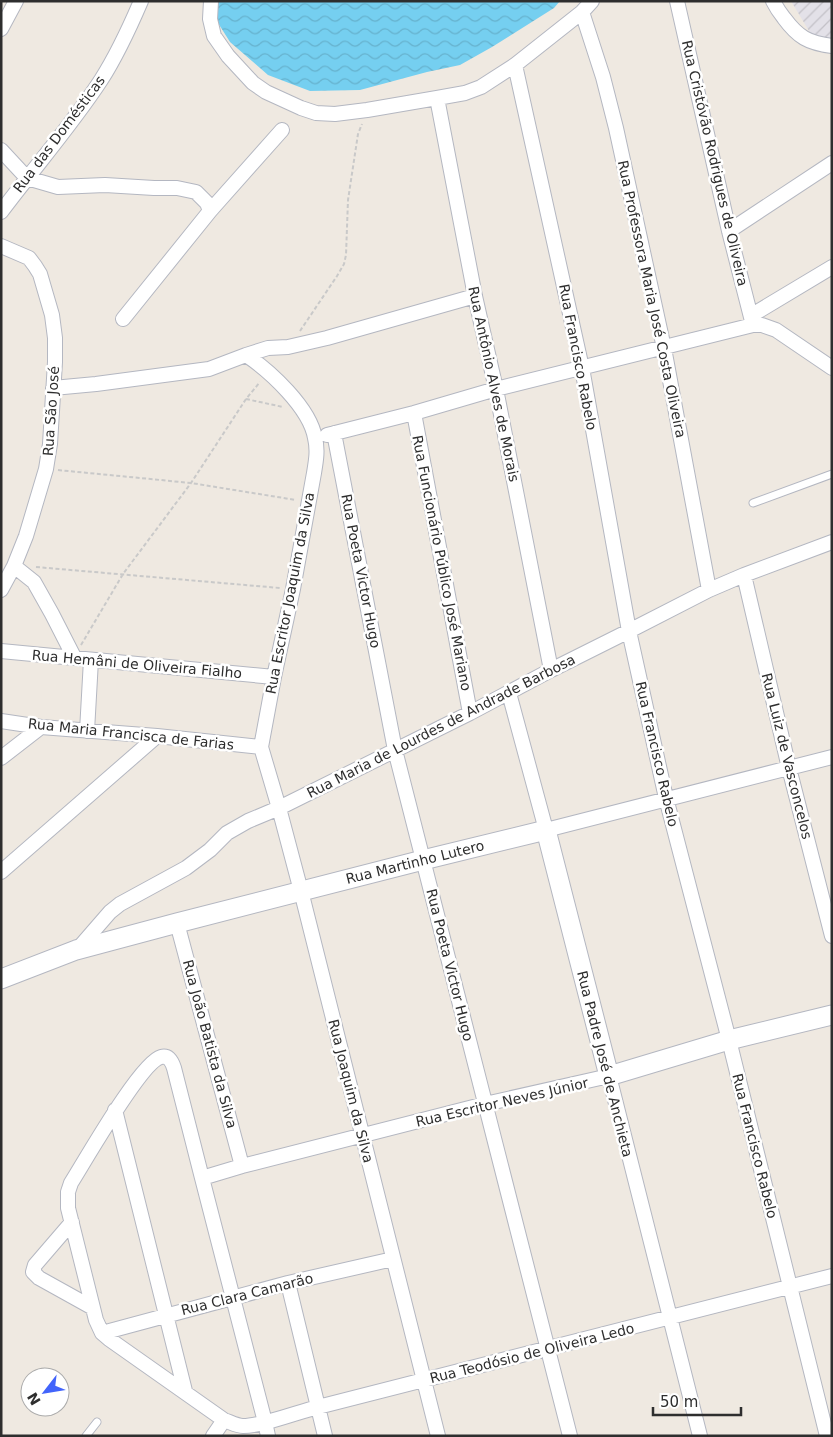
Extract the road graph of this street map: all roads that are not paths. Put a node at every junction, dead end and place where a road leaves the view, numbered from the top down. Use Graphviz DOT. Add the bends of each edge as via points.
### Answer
graph roads {
  1 [pos="16,1"];
  2 [pos="140,1"];
  3 [pos="211,1"];
  4 [pos="592,1"];
  5 [pos="677,1"];
  6 [pos="773,1"];
  7 [pos="582,12"];
  8 [pos="1,29"];
  9 [pos="832,46"];
  10 [pos="516,65"];
  11 [pos="437,98"];
  12 [pos="282,130"];
  13 [pos="1,150"];
  14 [pos="832,163"];
  15 [pos="27,178"];
  16 [pos="210,211"];
  17 [pos="1,212"];
  18 [pos="729,231"];
  19 [pos="1,246"];
  20 [pos="832,267"];
  21 [pos="475,296"];
  22 [pos="123,319"];
  23 [pos="752,320"];
  24 [pos="664,348"];
  25 [pos="246,355"];
  26 [pos="582,368"];
  27 [pos="832,368"];
  28 [pos="53,388"];
  29 [pos="496,389"];
  30 [pos="414,413"];
  31 [pos="334,433"];
  32 [pos="316,438"];
  33 [pos="832,474"];
  34 [pos="752,502"];
  35 [pos="832,542"];
  36 [pos="14,566"];
  37 [pos="744,575"];
  38 [pos="1,590"];
  39 [pos="709,590"];
  40 [pos="629,632"];
  41 [pos="1,651"];
  42 [pos="74,657"];
  43 [pos="91,660"];
  44 [pos="551,670"];
  45 [pos="274,677"];
  46 [pos="509,693"];
  47 [pos="470,713"];
  48 [pos="1,720"];
  49 [pos="41,727"];
  50 [pos="88,731"];
  51 [pos="157,736"];
  52 [pos="261,747"];
  53 [pos="395,750"];
  54 [pos="832,757"];
  55 [pos="1,758"];
  56 [pos="789,768"];
  57 [pos="666,798"];
  58 [pos="279,808"];
  59 [pos="546,830"];
  60 [pos="423,860"];
  61 [pos="1,872"];
  62 [pos="301,891"];
  63 [pos="177,923"];
  64 [pos="832,936"];
  65 [pos="76,950"];
  66 [pos="1,980"];
  67 [pos="832,1015"];
  68 [pos="729,1040"];
  69 [pos="609,1076"];
  70 [pos="485,1104"];
  71 [pos="115,1110"];
  72 [pos="362,1136"];
  73 [pos="242,1166"];
  74 [pos="202,1178"];
  75 [pos="72,1222"];
  76 [pos="393,1259"];
  77 [pos="832,1276"];
  78 [pos="288,1283"];
  79 [pos="790,1287"];
  80 [pos="233,1298"];
  81 [pos="93,1308"];
  82 [pos="165,1315"];
  83 [pos="669,1318"];
  84 [pos="102,1333"];
  85 [pos="547,1349"];
  86 [pos="423,1380"];
  87 [pos="185,1392"];
  88 [pos="318,1406"];
  89 [pos="228,1421"];
  90 [pos="97,1422"];
  91 [pos="266,1429"];
  92 [pos="86,1436"];
  93 [pos="213,1436"];
  94 [pos="325,1436"];
  95 [pos="438,1436"];
  96 [pos="570,1436"];
  97 [pos="700,1436"];
  98 [pos="828,1436"];
  1 -- 8 [label="street"];
  2 -- 15 [label="street, Rua das Domésticas" via="127,34 101,80"];
  3 -- 11 [label="street" via="210,19 214,36 228,56 266,92 301,108 335,114"];
  4 -- 7 [label="street"];
  5 -- 18 [label="street, Rua Cristóvão Rodrigues de Oliveira"];
  6 -- 9 [label="street" via="793,30 803,38"];
  7 -- 10 [label="street"];
  7 -- 24 [label="street, Rua Professora Maria José Costa Oliveira" via="616,128"];
  10 -- 11 [label="street" via="481,87"];
  10 -- 26 [label="street, Rua Francisco Rabelo"];
  11 -- 21 [label="street, Rua Antônio Alves de Morais"];
  12 -- 16 [label="street"];
  13 -- 15 [label="street"];
  14 -- 18 [label="street"];
  15 -- 16 [label="street" via="58,187 177,188 196,192"];
  15 -- 17 [label="street, Rua das Domésticas"];
  16 -- 22 [label="street"];
  18 -- 23 [label="street, Rua Cristóvão Rodrigues de Oliveira"];
  19 -- 28 [label="street, Rua São José" via="28,258 40,274 55,338"];
  20 -- 23 [label="street"];
  21 -- 25 [label="street" via="327,338"];
  21 -- 29 [label="street, Rua Antônio Alves de Morais"];
  23 -- 24 [label="street"];
  23 -- 27 [label="street" via="776,330"];
  24 -- 26 [label="street"];
  24 -- 39 [label="street, Rua Professora Maria José Costa Oliveira"];
  25 -- 28 [label="street" via="209,369"];
  25 -- 32 [label="street" via="305,411"];
  26 -- 29 [label="street"];
  26 -- 40 [label="street, Rua Francisco Rabelo"];
  28 -- 36 [label="street, Rua São José" via="46,469"];
  29 -- 30 [label="street"];
  29 -- 44 [label="street, Rua Antônio Alves de Morais"];
  30 -- 31 [label="street"];
  30 -- 47 [label="street, Rua Funcionário Público José Mariano"];
  31 -- 32 [label="street"];
  31 -- 53 [label="street, Rua Poeta Victor Hugo"];
  32 -- 45 [label="street, Rua Escritor Joaquim da Silva" via="317,454"];
  33 -- 34 [label="lane"];
  35 -- 37 [label="street, Rua Maria de Lourdes de Andrade Barbosa"];
  36 -- 38 [label="street, Rua São José"];
  36 -- 42 [label="street" via="34,582"];
  37 -- 39 [label="street, Rua Maria de Lourdes de Andrade Barbosa"];
  37 -- 56 [label="street, Rua Luiz de Vasconcelos"];
  39 -- 40 [label="street, Rua Maria de Lourdes de Andrade Barbosa"];
  40 -- 44 [label="street, Rua Maria de Lourdes de Andrade Barbosa"];
  40 -- 57 [label="street, Rua Francisco Rabelo"];
  41 -- 42 [label="street, Rua Hemâni de Oliveira Fialho"];
  42 -- 43 [label="street, Rua Hemâni de Oliveira Fialho"];
  43 -- 45 [label="street, Rua Hemâni de Oliveira Fialho"];
  43 -- 50 [label="street"];
  44 -- 46 [label="street, Rua Maria de Lourdes de Andrade Barbosa"];
  45 -- 52 [label="street, Rua Escritor Joaquim da Silva"];
  46 -- 47 [label="street, Rua Maria de Lourdes de Andrade Barbosa"];
  46 -- 59 [label="street, Rua Padre José de Anchieta"];
  47 -- 53 [label="street, Rua Maria de Lourdes de Andrade Barbosa"];
  48 -- 49 [label="street, Rua Maria Francisca de Farias"];
  49 -- 50 [label="street, Rua Maria Francisca de Farias"];
  49 -- 55 [label="street"];
  50 -- 51 [label="street, Rua Maria Francisca de Farias"];
  51 -- 52 [label="street, Rua Maria Francisca de Farias"];
  51 -- 61 [label="street"];
  52 -- 58 [label="street, Rua Joaquim da Silva"];
  53 -- 58 [label="street, Rua Maria de Lourdes de Andrade Barbosa"];
  53 -- 60 [label="street, Rua Poeta Victor Hugo"];
  54 -- 56 [label="street, Rua Martinho Lutero"];
  56 -- 57 [label="street, Rua Martinho Lutero"];
  56 -- 64 [label="street, Rua Luiz de Vasconcelos"];
  57 -- 59 [label="street, Rua Martinho Lutero"];
  57 -- 68 [label="street, Rua Francisco Rabelo"];
  58 -- 62 [label="street, Rua Joaquim da Silva"];
  58 -- 65 [label="street, Rua Maria de Lourdes de Andrade Barbosa" via="227,833 186,868 120,904"];
  59 -- 60 [label="street, Rua Martinho Lutero"];
  59 -- 69 [label="street, Rua Padre José de Anchieta"];
  60 -- 62 [label="street, Rua Martinho Lutero"];
  60 -- 70 [label="street, Rua Poeta Victor Hugo"];
  62 -- 63 [label="street, Rua Martinho Lutero"];
  62 -- 72 [label="street, Rua Joaquim da Silva"];
  63 -- 65 [label="street, Rua Martinho Lutero"];
  63 -- 73 [label="street, Rua João Batista da Silva"];
  65 -- 66 [label="street, Rua Martinho Lutero"];
  67 -- 68 [label="street, Rua Escritor Neves Júnior"];
  68 -- 69 [label="street, Rua Escritor Neves Júnior"];
  68 -- 79 [label="street, Rua Francisco Rabelo"];
  69 -- 70 [label="street, Rua Escritor Neves Júnior"];
  69 -- 83 [label="street, Rua Padre José de Anchieta"];
  70 -- 72 [label="street, Rua Escritor Neves Júnior"];
  70 -- 85 [label="street, Rua Poeta Victor Hugo"];
  71 -- 74 [label="street" via="154,1060 160,1057 170,1060"];
  71 -- 75 [label="street" via="71,1182 68,1201"];
  71 -- 82 [label="street"];
  72 -- 73 [label="street, Rua Escritor Neves Júnior"];
  72 -- 76 [label="street, Rua Joaquim da Silva"];
  73 -- 74 [label="street, Rua Escritor Neves Júnior"];
  74 -- 80 [label="street"];
  75 -- 81 [label="street"];
  75 -- 81 [label="street" via="33,1272"];
  76 -- 78 [label="street, Rua Clara Camarão"];
  76 -- 86 [label="street, Rua Joaquim da Silva"];
  77 -- 79 [label="street, Rua Teodósio de Oliveira Ledo"];
  78 -- 80 [label="street, Rua Clara Camarão"];
  78 -- 88 [label="street"];
  79 -- 83 [label="street, Rua Teodósio de Oliveira Ledo"];
  79 -- 98 [label="street, Rua Francisco Rabelo"];
  80 -- 82 [label="street, Rua Clara Camarão"];
  80 -- 91 [label="street"];
  81 -- 84 [label="street"];
  82 -- 84 [label="street, Rua Clara Camarão"];
  82 -- 87 [label="street"];
  83 -- 85 [label="street, Rua Teodósio de Oliveira Ledo"];
  83 -- 97 [label="street, Rua Padre José de Anchieta"];
  84 -- 87 [label="street"];
  85 -- 86 [label="street, Rua Teodósio de Oliveira Ledo"];
  85 -- 96 [label="street, Rua Poeta Victor Hugo"];
  86 -- 88 [label="street, Rua Teodósio de Oliveira Ledo"];
  86 -- 95 [label="street, Rua Joaquim da Silva"];
  87 -- 89 [label="street"];
  88 -- 91 [label="street, Rua Teodósio de Oliveira Ledo"];
  88 -- 94 [label="street"];
  89 -- 91 [label="street, Rua Teodósio de Oliveira Ledo"];
  89 -- 93 [label="street"];
  90 -- 92 [label="lane"];
}
